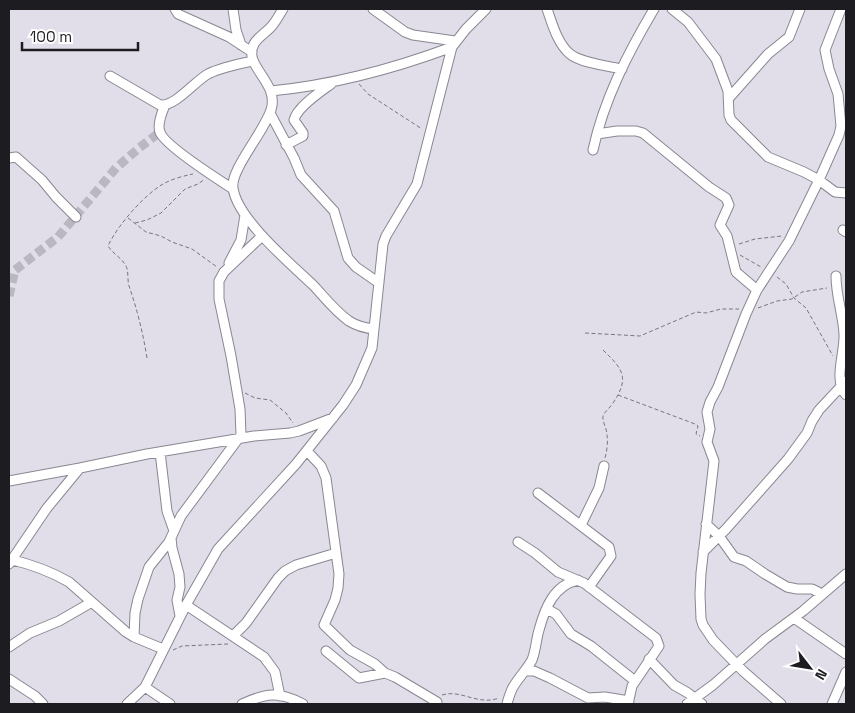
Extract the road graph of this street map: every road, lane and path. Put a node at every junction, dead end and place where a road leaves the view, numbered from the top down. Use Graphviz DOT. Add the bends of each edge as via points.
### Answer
graph roads {
  1 [pos="167,9"];
  2 [pos="233,9"];
  3 [pos="283,9"];
  4 [pos="373,9"];
  5 [pos="486,9"];
  6 [pos="547,9"];
  7 [pos="654,9"];
  8 [pos="672,9"];
  9 [pos="800,9"];
  10 [pos="841,9"];
  11 [pos="177,11"];
  12 [pos="453,44"];
  13 [pos="241,45"];
  14 [pos="252,57"];
  15 [pos="622,69"];
  16 [pos="110,76"];
  17 [pos="353,78"];
  18 [pos="334,82"];
  19 [pos="271,91"];
  20 [pos="729,98"];
  21 [pos="165,106"];
  22 [pos="270,113"];
  23 [pos="597,134"];
  24 [pos="430,135"];
  25 [pos="286,145"];
  26 [pos="594,150"];
  27 [pos="9,158"];
  28 [pos="209,173"];
  29 [pos="819,180"];
  30 [pos="233,189"];
  31 [pos="846,193"];
  32 [pos="245,215"];
  33 [pos="76,217"];
  34 [pos="128,218"];
  35 [pos="135,223"];
  36 [pos="792,234"];
  37 [pos="262,236"];
  38 [pos="731,247"];
  39 [pos="224,272"];
  40 [pos="768,272"];
  41 [pos="836,276"];
  42 [pos="379,283"];
  43 [pos="836,286"];
  44 [pos="756,290"];
  45 [pos="794,298"];
  46 [pos="748,310"];
  47 [pos="374,329"];
  48 [pos="585,333"];
  49 [pos="602,350"];
  50 [pos="147,358"];
  51 [pos="841,372"];
  52 [pos="237,388"];
  53 [pos="844,388"];
  54 [pos="618,394"];
  55 [pos="333,418"];
  56 [pos="299,431"];
  57 [pos="708,438"];
  58 [pos="239,439"];
  59 [pos="307,451"];
  60 [pos="160,452"];
  61 [pos="604,466"];
  62 [pos="80,468"];
  63 [pos="9,481"];
  64 [pos="538,493"];
  65 [pos="706,524"];
  66 [pos="581,526"];
  67 [pos="173,534"];
  68 [pos="719,536"];
  69 [pos="518,542"];
  70 [pos="703,552"];
  71 [pos="336,554"];
  72 [pos="10,561"];
  73 [pos="846,574"];
  74 [pos="578,580"];
  75 [pos="589,587"];
  76 [pos="822,594"];
  77 [pos="92,602"];
  78 [pos="186,605"];
  79 [pos="547,609"];
  80 [pos="180,616"];
  81 [pos="794,618"];
  82 [pos="134,638"];
  83 [pos="230,640"];
  84 [pos="9,647"];
  85 [pos="162,651"];
  86 [pos="326,651"];
  87 [pos="846,654"];
  88 [pos="649,659"];
  89 [pos="736,664"];
  90 [pos="526,670"];
  91 [pos="846,672"];
  92 [pos="385,673"];
  93 [pos="9,679"];
  94 [pos="636,681"];
  95 [pos="145,687"];
  96 [pos="838,690"];
  97 [pos="511,692"];
  98 [pos="280,696"];
  99 [pos="437,702"];
  100 [pos="695,702"];
  101 [pos="628,703"];
  102 [pos="43,704"];
  103 [pos="127,704"];
  104 [pos="170,704"];
  105 [pos="242,704"];
  106 [pos="303,704"];
  107 [pos="506,704"];
  108 [pos="781,704"];
  109 [pos="825,704"];
  110 [pos="832,704"];
  1 -- 11 [label="street"];
  2 -- 13 [label="street"];
  3 -- 14 [label="street" via="255,43"];
  4 -- 12 [label="street" via="405,32"];
  5 -- 12 [label="street"];
  6 -- 15 [label="street" via="558,37 569,53 593,63"];
  7 -- 15 [label="street"];
  8 -- 20 [label="street" via="688,22 716,59"];
  9 -- 20 [label="street" via="789,37 768,54"];
  10 -- 29 [label="street" via="825,50 837,90 840,126"];
  11 -- 13 [label="street"];
  12 -- 17 [label="street" via="412,62"];
  12 -- 24 [label="street"];
  13 -- 14 [label="street"];
  14 -- 19 [label="street"];
  14 -- 21 [label="street" via="208,74"];
  15 -- 23 [label="street"];
  16 -- 21 [label="street"];
  17 -- 18 [label="street"];
  17 -- 24 [label="path" via="368,94"];
  18 -- 19 [label="street"];
  18 -- 25 [label="street" via="296,115 294,120 303,136"];
  19 -- 22 [label="street"];
  20 -- 29 [label="street" via="730,120 768,157"];
  21 -- 28 [label="street" via="159,129 162,137"];
  22 -- 25 [label="street"];
  22 -- 30 [label="street" via="238,167"];
  23 -- 26 [label="street"];
  23 -- 38 [label="street" via="641,131 708,187 726,198 729,205 720,224"];
  24 -- 42 [label="street" via="417,184 383,244"];
  25 -- 42 [label="street" via="301,175 334,211 348,258"];
  27 -- 33 [label="street" via="16,157 29,167"];
  28 -- 30 [label="street"];
  28 -- 34 [label="path" via="184,176 163,184"];
  28 -- 35 [label="path" via="198,184 185,189 161,213"];
  29 -- 31 [label="street" via="835,192"];
  29 -- 36 [label="street"];
  30 -- 32 [label="street"];
  32 -- 37 [label="street"];
  32 -- 39 [label="street" via="241,240"];
  34 -- 35 [label="path"];
  34 -- 50 [label="path" via="108,246 128,269 129,286"];
  35 -- 39 [label="path" via="146,232 192,249"];
  36 -- 38 [label="path" via="755,239"];
  36 -- 40 [label="street"];
  37 -- 39 [label="street"];
  37 -- 47 [label="street" via="346,318 358,326"];
  38 -- 40 [label="path"];
  38 -- 44 [label="street" via="736,272"];
  39 -- 52 [label="street" via="219,281 219,299"];
  40 -- 44 [label="street"];
  40 -- 45 [label="path" via="783,281"];
  41 -- 43 [label="street"];
  42 -- 47 [label="street"];
  43 -- 45 [label="path" via="802,292"];
  43 -- 51 [label="street" via="844,335"];
  44 -- 46 [label="street"];
  45 -- 46 [label="path"];
  45 -- 51 [label="path" via="806,308"];
  46 -- 48 [label="path" via="728,308 696,312 640,336"];
  46 -- 57 [label="street" via="708,408"];
  47 -- 55 [label="street" via="372,348 361,375"];
  49 -- 54 [label="path" via="623,374"];
  51 -- 53 [label="street"];
  52 -- 56 [label="path" via="255,398 274,403"];
  52 -- 58 [label="street" via="241,423"];
  53 -- 68 [label="street" via="819,410 788,459"];
  54 -- 57 [label="path" via="696,424 698,436"];
  54 -- 61 [label="path" via="604,414 607,434"];
  55 -- 56 [label="street"];
  55 -- 59 [label="street"];
  56 -- 58 [label="street"];
  57 -- 65 [label="street" via="714,461"];
  58 -- 60 [label="street"];
  58 -- 67 [label="street" via="181,516"];
  59 -- 71 [label="street" via="326,478"];
  59 -- 78 [label="street" via="218,549"];
  60 -- 62 [label="street"];
  60 -- 67 [label="street"];
  61 -- 66 [label="street" via="599,488"];
  62 -- 63 [label="street"];
  62 -- 72 [label="street"];
  64 -- 66 [label="street"];
  65 -- 68 [label="street"];
  65 -- 70 [label="street"];
  66 -- 75 [label="street" via="603,541 611,552"];
  67 -- 80 [label="street" via="172,548 179,574 177,600"];
  67 -- 82 [label="street" via="145,577 135,614"];
  68 -- 70 [label="street"];
  68 -- 76 [label="street" via="734,557 778,583 794,589 813,589"];
  69 -- 74 [label="street" via="558,572"];
  70 -- 89 [label="street" via="700,594 703,625"];
  71 -- 83 [label="street" via="285,571 246,624"];
  71 -- 92 [label="street" via="338,588 324,625 350,650"];
  72 -- 77 [label="street" via="61,577"];
  73 -- 76 [label="street"];
  74 -- 75 [label="street"];
  74 -- 79 [label="street" via="560,587"];
  75 -- 88 [label="street" via="656,638 659,646"];
  76 -- 81 [label="street"];
  77 -- 82 [label="street"];
  77 -- 84 [label="street"];
  78 -- 80 [label="street"];
  78 -- 83 [label="street"];
  79 -- 90 [label="street"];
  79 -- 94 [label="street" via="556,614 571,634"];
  80 -- 85 [label="street"];
  81 -- 87 [label="street"];
  81 -- 89 [label="street"];
  82 -- 85 [label="street"];
  83 -- 85 [label="path"];
  83 -- 98 [label="street" via="252,648 272,666 278,678"];
  85 -- 95 [label="street"];
  86 -- 92 [label="street" via="359,678"];
  88 -- 94 [label="street"];
  88 -- 100 [label="street"];
  89 -- 100 [label="street"];
  89 -- 108 [label="street"];
  90 -- 97 [label="street"];
  90 -- 101 [label="street" via="550,678 587,698 605,697"];
  91 -- 96 [label="street"];
  92 -- 99 [label="street"];
  93 -- 102 [label="street"];
  94 -- 101 [label="street"];
  95 -- 103 [label="street"];
  95 -- 104 [label="street"];
  96 -- 109 [label="street"];
  96 -- 110 [label="street"];
  97 -- 99 [label="path" via="489,701 446,694"];
  97 -- 107 [label="street"];
  98 -- 105 [label="street" via="268,694"];
  98 -- 106 [label="street"];
}
